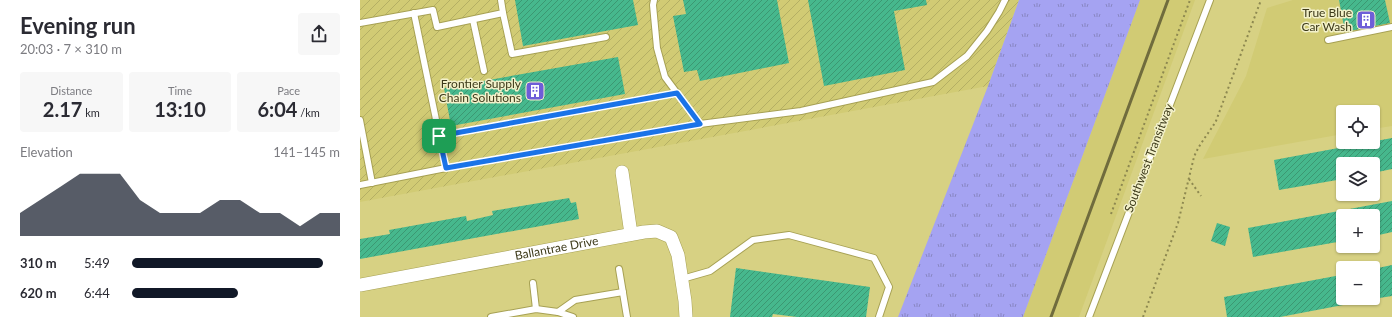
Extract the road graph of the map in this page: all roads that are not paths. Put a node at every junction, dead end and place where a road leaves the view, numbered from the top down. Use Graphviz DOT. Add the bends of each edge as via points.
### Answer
graph roads {
  1 [pos="501,0"];
  2 [pos="654,0"];
  3 [pos="1005,0"];
  4 [pos="1210,0"];
  5 [pos="414,13"];
  6 [pos="503,13"];
  7 [pos="473,20"];
  8 [pos="360,23"];
  9 [pos="1392,27"];
  10 [pos="606,37"];
  11 [pos="1328,40"];
  12 [pos="484,71"];
  13 [pos="677,93"];
  14 [pos="360,120"];
  15 [pos="700,124"];
  16 [pos="439,136"];
  17 [pos="446,168"];
  18 [pos="622,172"];
  19 [pos="372,182"];
  20 [pos="360,185"];
  21 [pos="631,234"];
  22 [pos="619,268"];
  23 [pos="682,279"];
  24 [pos="533,283"];
  25 [pos="360,285"];
  26 [pos="623,292"];
  27 [pos="536,309"];
  28 [pos="558,312"];
  29 [pos="511,315"];
  30 [pos="491,317"];
  31 [pos="573,317"];
  32 [pos="627,317"];
  33 [pos="686,317"];
  34 [pos="878,317"];
  35 [pos="1089,317"];
  1 -- 6 [label="lane"];
  2 -- 13 [label="lane" via="657,48 665,77"];
  3 -- 15 [label="lane" via="967,56 933,82 801,110"];
  4 -- 35 [label="lane, Southwest Transitway"];
  5 -- 7 [label="lane" via="433,10 436,27"];
  5 -- 8 [label="lane"];
  5 -- 16 [label="lane"];
  6 -- 7 [label="lane"];
  6 -- 10 [label="lane" via="512,54"];
  7 -- 12 [label="lane"];
  9 -- 11 [label="lane"];
  13 -- 15 [label="lane"];
  13 -- 16 [label="lane"];
  14 -- 19 [label="lane"];
  15 -- 17 [label="lane"];
  16 -- 17 [label="lane"];
  17 -- 19 [label="lane"];
  18 -- 21 [label="street"];
  19 -- 20 [label="lane"];
  21 -- 23 [label="street, Ballantrae Drive" via="657,231 671,237 678,255"];
  21 -- 25 [label="street, Ballantrae Drive"];
  22 -- 26 [label="lane"];
  23 -- 33 [label="street, Ballantrae Drive"];
  23 -- 34 [label="lane" via="710,271 753,240 789,235 874,258 888,287"];
  24 -- 27 [label="lane"];
  26 -- 28 [label="lane" via="575,300"];
  26 -- 32 [label="lane"];
  27 -- 28 [label="lane"];
  27 -- 29 [label="lane"];
  28 -- 31 [label="lane"];
  29 -- 30 [label="lane"];
}
